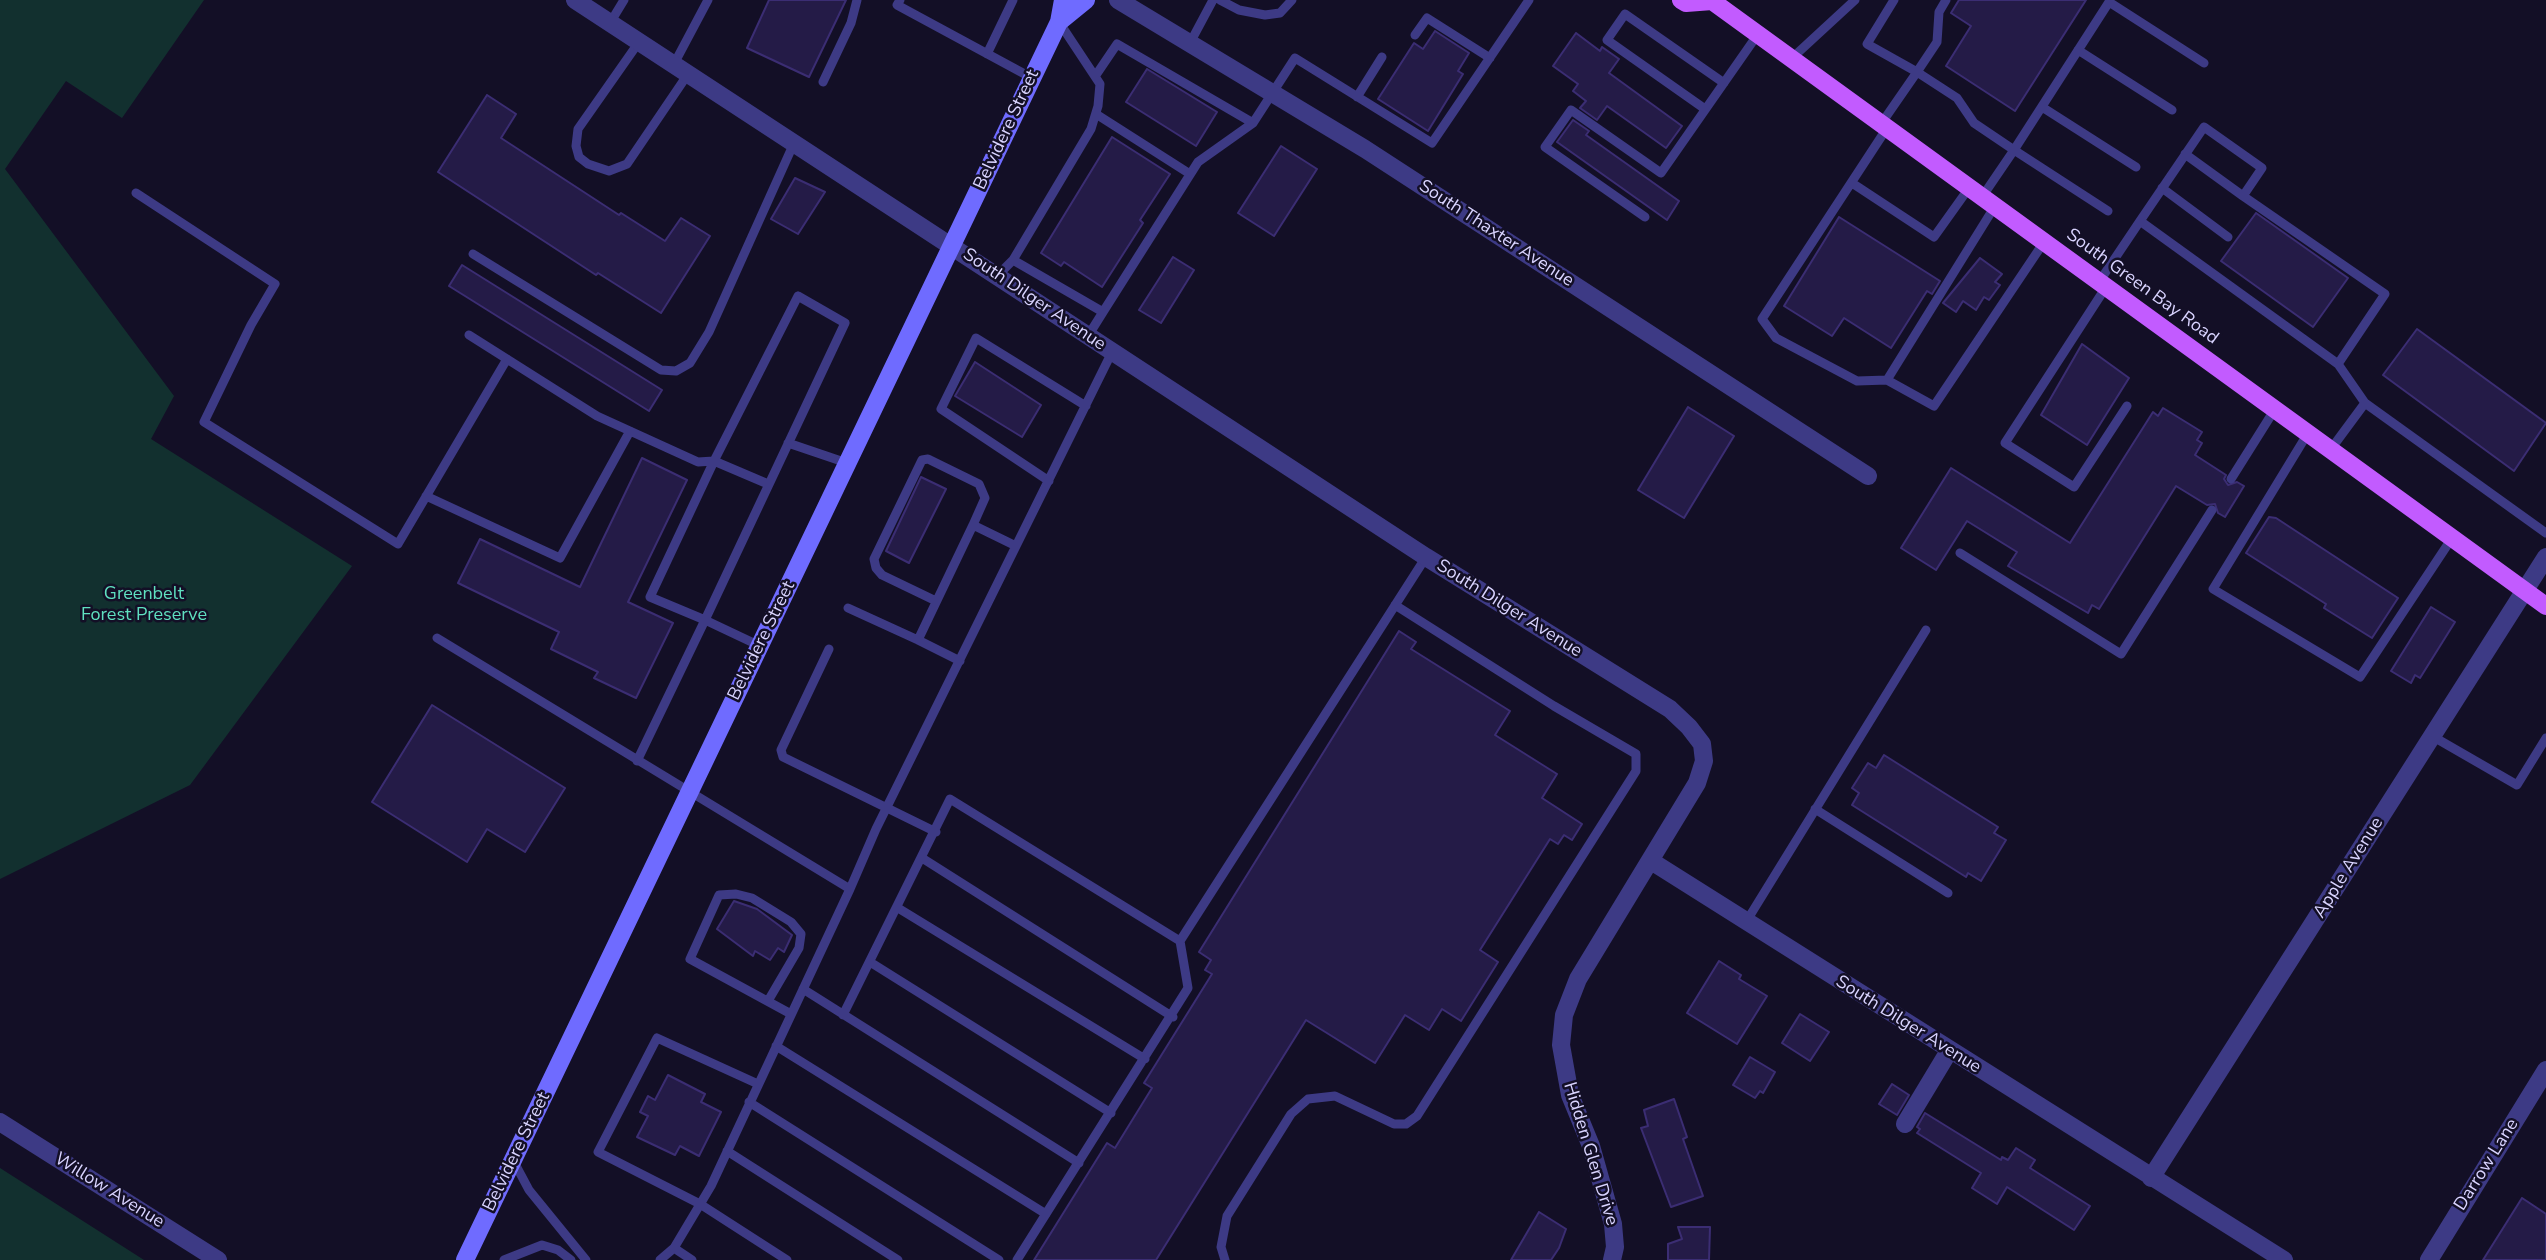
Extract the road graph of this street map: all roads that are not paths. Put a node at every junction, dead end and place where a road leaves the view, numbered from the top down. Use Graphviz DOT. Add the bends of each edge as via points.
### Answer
graph roads {
  1 [pos="575,0"];
  2 [pos="624,0"];
  3 [pos="708,0"];
  4 [pos="857,0"];
  5 [pos="900,0"];
  6 [pos="1013,0"];
  7 [pos="1063,0"];
  8 [pos="1087,0"];
  9 [pos="1118,0"];
  10 [pos="1213,0"];
  11 [pos="1220,0"];
  12 [pos="1292,0"];
  13 [pos="1529,0"];
  14 [pos="1681,0"];
  15 [pos="1855,0"];
  16 [pos="1894,0"];
  17 [pos="1946,0"];
  18 [pos="1712,1"];
  19 [pos="1845,4"];
  20 [pos="1059,22"];
  21 [pos="610,23"];
  22 [pos="1758,34"];
  23 [pos="1415,35"];
  24 [pos="639,42"];
  25 [pos="1190,43"];
  26 [pos="2078,50"];
  27 [pos="987,54"];
  28 [pos="1382,57"];
  29 [pos="1490,58"];
  30 [pos="1791,59"];
  31 [pos="2204,63"];
  32 [pos="681,69"];
  33 [pos="1917,72"];
  34 [pos="1096,75"];
  35 [pos="1032,78"];
  36 [pos="823,82"];
  37 [pos="1724,83"];
  38 [pos="1272,93"];
  39 [pos="1357,97"];
  40 [pos="2042,107"];
  41 [pos="1706,109"];
  42 [pos="2172,110"];
  43 [pos="1096,114"];
  44 [pos="1253,123"];
  45 [pos="1884,126"];
  46 [pos="794,143"];
  47 [pos="2014,150"];
  48 [pos="2185,154"];
  49 [pos="2136,167"];
  50 [pos="1190,174"];
  51 [pos="1852,183"];
  52 [pos="2162,188"];
  53 [pos="136,193"];
  54 [pos="2243,196"];
  55 [pos="1982,197"];
  56 [pos="2108,211"];
  57 [pos="1645,216"];
  58 [pos="2140,221"];
  59 [pos="2228,237"];
  60 [pos="2044,242"];
  61 [pos="952,246"];
  62 [pos="473,254"];
  63 [pos="1013,260"];
  64 [pos="997,276"];
  65 [pos="2103,285"];
  66 [pos="1103,312"];
  67 [pos="469,335"];
  68 [pos="1088,337"];
  69 [pos="1112,352"];
  70 [pos="507,359"];
  71 [pos="2338,364"];
  72 [pos="1887,380"];
  73 [pos="2365,403"];
  74 [pos="1086,406"];
  75 [pos="2127,406"];
  76 [pos="2275,409"];
  77 [pos="630,431"];
  78 [pos="2308,433"];
  79 [pos="788,443"];
  80 [pos="2331,449"];
  81 [pos="714,461"];
  82 [pos="847,463"];
  83 [pos="1868,476"];
  84 [pos="2231,479"];
  85 [pos="1049,481"];
  86 [pos="768,484"];
  87 [pos="426,496"];
  88 [pos="2212,510"];
  89 [pos="974,525"];
  90 [pos="2546,533"];
  91 [pos="2452,538"];
  92 [pos="1016,546"];
  93 [pos="1960,553"];
  94 [pos="1426,557"];
  95 [pos="2546,557"];
  96 [pos="2525,591"];
  97 [pos="936,601"];
  98 [pos="1395,605"];
  99 [pos="2546,606"];
  100 [pos="848,608"];
  101 [pos="705,620"];
  102 [pos="1927,630"];
  103 [pos="437,638"];
  104 [pos="918,640"];
  105 [pos="760,646"];
  106 [pos="829,649"];
  107 [pos="960,660"];
  108 [pos="2432,736"];
  109 [pos="2546,738"];
  110 [pos="637,761"];
  111 [pos="689,793"];
  112 [pos="887,808"];
  113 [pos="1815,810"];
  114 [pos="936,832"];
  115 [pos="922,858"];
  116 [pos="1651,861"];
  117 [pos="850,889"];
  118 [pos="1948,893"];
  119 [pos="898,908"];
  120 [pos="1746,922"];
  121 [pos="1180,941"];
  122 [pos="870,962"];
  123 [pos="803,989"];
  124 [pos="768,1001"];
  125 [pos="791,1014"];
  126 [pos="844,1014"];
  127 [pos="1172,1017"];
  128 [pos="776,1046"];
  129 [pos="1949,1051"];
  130 [pos="1145,1059"];
  131 [pos="2546,1070"];
  132 [pos="758,1084"];
  133 [pos="750,1102"];
  134 [pos="1111,1113"];
  135 [pos="0,1122"];
  136 [pos="1905,1124"];
  137 [pos="727,1151"];
  138 [pos="513,1160"];
  139 [pos="1079,1163"];
  140 [pos="2151,1178"];
  141 [pos="700,1204"];
  142 [pos="1046,1214"];
  143 [pos="674,1248"];
  144 [pos="218,1260"];
  145 [pos="465,1260"];
  146 [pos="504,1260"];
  147 [pos="571,1260"];
  148 [pos="586,1260"];
  149 [pos="660,1260"];
  150 [pos="692,1260"];
  151 [pos="788,1260"];
  152 [pos="898,1260"];
  153 [pos="999,1260"];
  154 [pos="1017,1260"];
  155 [pos="1225,1260"];
  156 [pos="1612,1260"];
  157 [pos="2284,1260"];
  158 [pos="2429,1260"];
  1 -- 21 [label="street, South Dilger Avenue"];
  2 -- 21 [label="lane"];
  3 -- 32 [label="lane"];
  4 -- 36 [label="lane"];
  5 -- 27 [label="lane" via="898,5"];
  6 -- 27 [label="lane"];
  7 -- 20 [label="main road, Belvidere Street"];
  8 -- 20 [label="main road, Belvidere Street"];
  9 -- 25 [label="street, South Thaxter Avenue"];
  10 -- 25 [label="lane"];
  11 -- 12 [label="lane" via="1265,15 1280,13"];
  13 -- 29 [label="lane"];
  14 -- 18 [label="main road, South Green Bay Road"];
  15 -- 19 [label="lane"];
  16 -- 33 [label="lane" via="1867,44"];
  17 -- 33 [label="lane" via="1939,12 1937,42"];
  18 -- 22 [label="main road, South Green Bay Road"];
  19 -- 30 [label="lane"];
  20 -- 34 [label="lane"];
  20 -- 35 [label="main road, Belvidere Street"];
  21 -- 24 [label="street, South Dilger Avenue"];
  22 -- 30 [label="main road, South Green Bay Road"];
  22 -- 37 [label="lane"];
  23 -- 29 [label="lane" via="1427,18"];
  24 -- 32 [label="street, South Dilger Avenue"];
  24 -- 32 [label="lane" via="578,129 579,157 588,164 609,172 627,164"];
  25 -- 38 [label="street, South Thaxter Avenue"];
  26 -- 31 [label="lane" via="2109,2"];
  26 -- 40 [label="lane"];
  26 -- 42 [label="lane"];
  27 -- 35 [label="lane"];
  28 -- 39 [label="lane"];
  29 -- 39 [label="lane" via="1432,143"];
  30 -- 45 [label="main road, South Green Bay Road"];
  32 -- 46 [label="street, South Dilger Avenue"];
  33 -- 45 [label="lane"];
  33 -- 47 [label="lane" via="1958,98 1974,123"];
  34 -- 43 [label="lane" via="1100,84"];
  34 -- 44 [label="lane" via="1117,44"];
  35 -- 61 [label="main road, Belvidere Street"];
  37 -- 41 [label="lane"];
  37 -- 41 [label="lane" via="1625,14 1607,40"];
  38 -- 39 [label="lane" via="1295,58"];
  38 -- 44 [label="lane"];
  38 -- 83 [label="street, South Thaxter Avenue"];
  40 -- 47 [label="lane"];
  40 -- 49 [label="lane"];
  41 -- 57 [label="lane" via="1661,173 1571,110 1545,146"];
  43 -- 50 [label="lane"];
  43 -- 63 [label="lane"];
  44 -- 50 [label="lane" via="1198,162"];
  45 -- 51 [label="lane"];
  45 -- 55 [label="main road, South Green Bay Road"];
  46 -- 61 [label="street, South Dilger Avenue"];
  46 -- 62 [label="lane" via="709,332 690,363 676,371 661,370"];
  47 -- 55 [label="lane"];
  47 -- 56 [label="lane"];
  48 -- 52 [label="lane"];
  48 -- 54 [label="lane"];
  48 -- 54 [label="lane" via="2204,127 2262,168"];
  50 -- 66 [label="lane"];
  51 -- 55 [label="lane" via="1934,237"];
  51 -- 72 [label="lane" via="1762,319 1776,338 1857,381"];
  52 -- 58 [label="lane"];
  52 -- 59 [label="lane"];
  53 -- 87 [label="lane" via="275,285 204,422 398,544"];
  54 -- 71 [label="lane" via="2385,294"];
  55 -- 60 [label="main road, South Green Bay Road"];
  55 -- 72 [label="lane"];
  58 -- 65 [label="lane"];
  58 -- 71 [label="lane"];
  60 -- 65 [label="main road, South Green Bay Road"];
  60 -- 72 [label="lane" via="1934,406"];
  61 -- 64 [label="street, South Dilger Avenue"];
  61 -- 82 [label="main road, Belvidere Street"];
  63 -- 64 [label="lane"];
  63 -- 66 [label="lane"];
  64 -- 68 [label="street, South Dilger Avenue"];
  65 -- 75 [label="lane" via="2005,443 2074,487"];
  65 -- 76 [label="main road, South Green Bay Road"];
  66 -- 68 [label="lane"];
  67 -- 70 [label="lane"];
  68 -- 69 [label="street, South Dilger Avenue"];
  69 -- 74 [label="lane"];
  69 -- 94 [label="street, South Dilger Avenue"];
  70 -- 77 [label="lane" via="597,416"];
  70 -- 87 [label="lane"];
  71 -- 73 [label="lane"];
  73 -- 80 [label="lane"];
  73 -- 90 [label="lane"];
  74 -- 85 [label="lane"];
  74 -- 85 [label="lane" via="976,338 941,409"];
  76 -- 78 [label="main road, South Green Bay Road"];
  76 -- 84 [label="lane"];
  77 -- 81 [label="lane" via="698,462"];
  77 -- 87 [label="lane" via="560,558"];
  78 -- 80 [label="main road, South Green Bay Road"];
  78 -- 91 [label="lane" via="2213,589 2360,677"];
  79 -- 81 [label="lane" via="845,323 799,296"];
  79 -- 82 [label="lane"];
  79 -- 86 [label="lane"];
  80 -- 91 [label="main road, South Green Bay Road"];
  81 -- 86 [label="lane"];
  81 -- 101 [label="lane" via="650,597"];
  82 -- 105 [label="main road, Belvidere Street"];
  85 -- 92 [label="lane"];
  86 -- 101 [label="lane"];
  88 -- 93 [label="lane" via="2121,654"];
  89 -- 92 [label="lane"];
  89 -- 97 [label="lane"];
  89 -- 97 [label="lane" via="985,498 979,484 922,460 874,559 882,575"];
  91 -- 96 [label="main road, South Green Bay Road"];
  92 -- 107 [label="lane"];
  94 -- 98 [label="lane"];
  94 -- 116 [label="street, South Dilger Avenue" via="1670,709 1702,744 1704,761 1698,783"];
  95 -- 96 [label="street, Apple Avenue"];
  96 -- 99 [label="main road, South Green Bay Road"];
  96 -- 108 [label="street, Apple Avenue"];
  97 -- 104 [label="lane"];
  98 -- 121 [label="lane"];
  98 -- 155 [label="lane" via="1636,754 1636,771 1417,1116 1406,1124 1394,1124 1335,1096 1308,1099 1291,1114 1227,1216 1221,1247"];
  100 -- 104 [label="lane"];
  101 -- 105 [label="lane"];
  101 -- 110 [label="lane"];
  102 -- 113 [label="lane"];
  103 -- 110 [label="lane"];
  104 -- 107 [label="lane"];
  105 -- 111 [label="main road, Belvidere Street"];
  106 -- 112 [label="lane" via="781,750 783,757"];
  107 -- 112 [label="lane"];
  108 -- 109 [label="lane" via="2517,785"];
  108 -- 140 [label="street, Apple Avenue"];
  110 -- 111 [label="lane"];
  111 -- 117 [label="lane"];
  111 -- 138 [label="main road, Belvidere Street"];
  112 -- 114 [label="lane"];
  112 -- 117 [label="lane"];
  113 -- 118 [label="lane"];
  113 -- 120 [label="lane"];
  114 -- 115 [label="lane"];
  114 -- 121 [label="lane" via="950,799"];
  115 -- 119 [label="lane"];
  115 -- 127 [label="lane"];
  116 -- 120 [label="street, South Dilger Avenue"];
  116 -- 156 [label="street, Hidden Glen Drive" via="1578,979 1564,1015 1561,1045 1570,1095 1591,1146 1613,1224"];
  117 -- 123 [label="lane"];
  119 -- 122 [label="lane"];
  119 -- 130 [label="lane"];
  120 -- 129 [label="street, South Dilger Avenue"];
  121 -- 127 [label="lane" via="1188,988"];
  122 -- 126 [label="lane"];
  122 -- 134 [label="lane"];
  123 -- 125 [label="lane"];
  123 -- 126 [label="lane"];
  124 -- 124 [label="lane" via="690,959 719,895 752,898 801,934 799,947"];
  124 -- 125 [label="lane"];
  125 -- 128 [label="lane"];
  126 -- 139 [label="lane"];
  127 -- 130 [label="lane"];
  128 -- 132 [label="lane"];
  128 -- 142 [label="lane"];
  129 -- 136 [label="street"];
  129 -- 140 [label="street, South Dilger Avenue"];
  130 -- 134 [label="lane"];
  131 -- 158 [label="street, Darrow Lane"];
  132 -- 133 [label="lane"];
  132 -- 141 [label="lane" via="656,1038 598,1152"];
  133 -- 137 [label="lane"];
  133 -- 153 [label="lane"];
  134 -- 139 [label="lane"];
  135 -- 144 [label="street, Willow Avenue"];
  137 -- 141 [label="lane"];
  137 -- 152 [label="lane"];
  138 -- 145 [label="main road, Belvidere Street"];
  138 -- 148 [label="lane" via="530,1191"];
  139 -- 142 [label="lane"];
  140 -- 157 [label="street, South Dilger Avenue"];
  141 -- 143 [label="lane"];
  141 -- 151 [label="lane"];
  142 -- 154 [label="lane"];
  143 -- 149 [label="lane"];
  143 -- 150 [label="lane"];
  146 -- 147 [label="lane" via="542,1245"];
}
